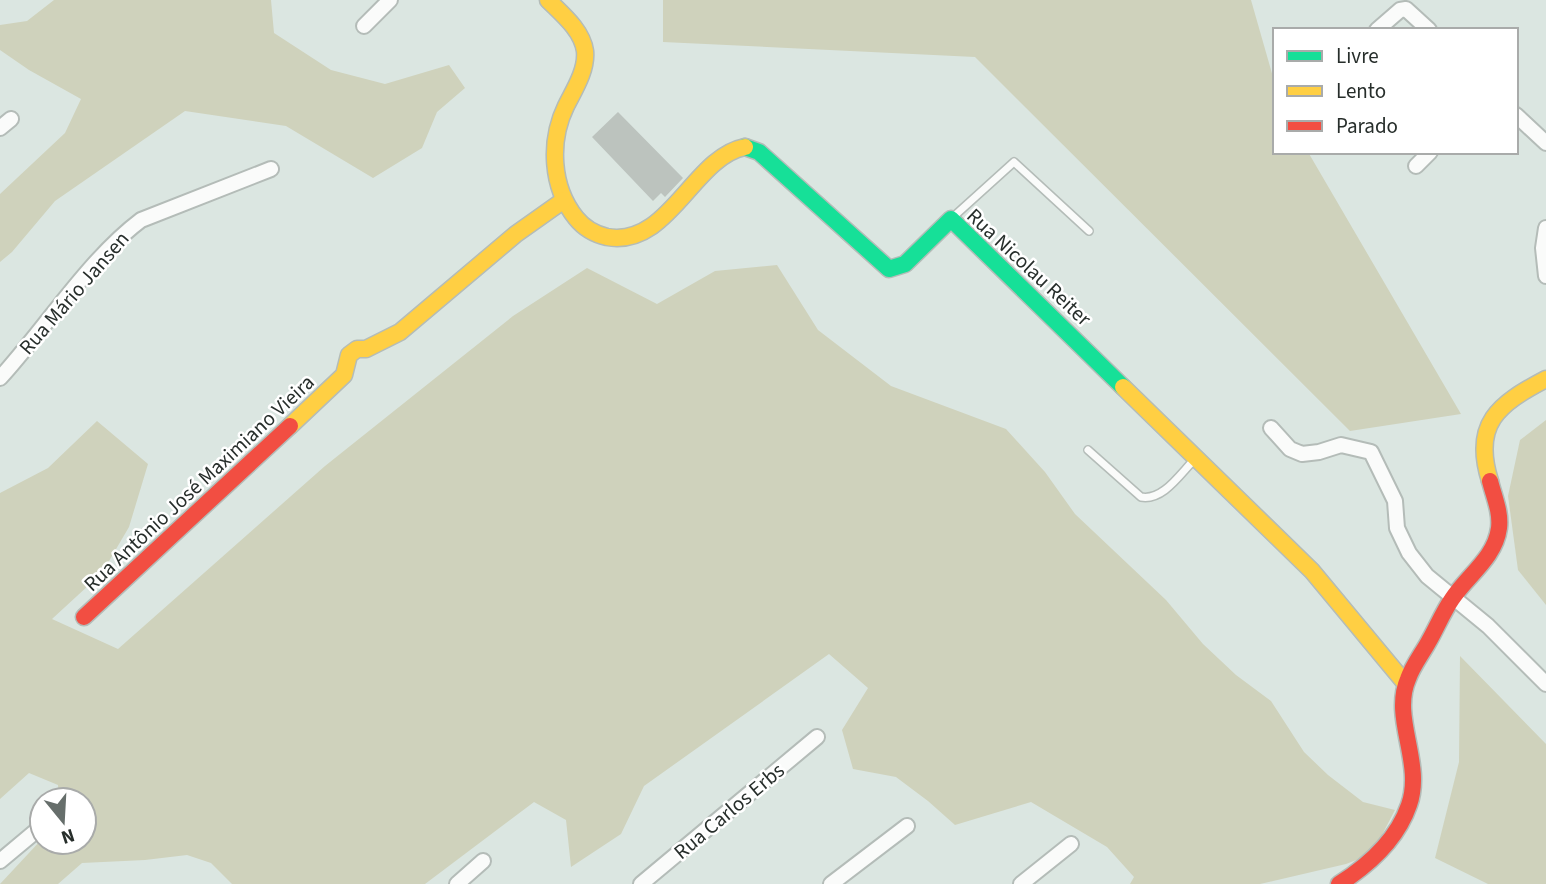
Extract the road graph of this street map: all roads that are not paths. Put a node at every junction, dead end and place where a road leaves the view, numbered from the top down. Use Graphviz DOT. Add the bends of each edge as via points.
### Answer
graph roads {
  1 [pos="390,0"];
  2 [pos="548,0"];
  3 [pos="364,26"];
  4 [pos="1379,28"];
  5 [pos="1427,28"];
  6 [pos="1518,117"];
  7 [pos="1546,143"];
  8 [pos="1428,154"];
  9 [pos="1416,166"];
  10 [pos="271,169"];
  11 [pos="564,200"];
  12 [pos="951,219"];
  13 [pos="1546,228"];
  14 [pos="1089,231"];
  15 [pos="1546,276"];
  16 [pos="0,378"];
  17 [pos="1546,379"];
  18 [pos="1271,428"];
  19 [pos="1088,450"];
  20 [pos="1197,457"];
  21 [pos="1453,597"];
  22 [pos="84,617"];
  23 [pos="1405,683"];
  24 [pos="1546,684"];
  25 [pos="817,737"];
  26 [pos="907,826"];
  27 [pos="28,838"];
  28 [pos="1071,844"];
  29 [pos="483,861"];
  30 [pos="0,862"];
  31 [pos="457,884"];
  32 [pos="641,884"];
  33 [pos="831,884"];
  34 [pos="1021,884"];
  35 [pos="1339,884"];
  1 -- 3 [label="street"];
  2 -- 11 [label="street, Rua Nicolau Reiter" via="578,33 586,52 555,140"];
  4 -- 5 [label="street" via="1406,9"];
  6 -- 7 [label="street"];
  8 -- 9 [label="street"];
  10 -- 16 [label="street, Rua Mário Jansen" via="149,217 129,230"];
  11 -- 12 [label="street, Rua Nicolau Reiter" via="587,230 608,239 635,236 656,222 726,154 744,146 760,152 889,270 905,264"];
  11 -- 22 [label="street, Rua Antônio José Maximiano Vieira" via="516,234 400,332 349,355 344,375 332,388"];
  12 -- 14 [label="lane" via="1014,162"];
  12 -- 20 [label="street, Rua Nicolau Reiter"];
  13 -- 15 [label="street"];
  17 -- 21 [label="street" via="1509,399 1488,423 1484,467 1500,518 1497,537"];
  18 -- 21 [label="street" via="1290,449 1302,454 1341,445 1371,452 1395,501 1397,528 1409,553 1427,576"];
  19 -- 20 [label="lane" via="1141,497 1150,499 1162,493"];
  20 -- 23 [label="street, Rua Nicolau Reiter" via="1312,571"];
  21 -- 23 [label="street"];
  21 -- 24 [label="street"];
  23 -- 35 [label="street" via="1414,770 1406,814 1375,858"];
  25 -- 32 [label="street, Rua Carlos Erbs"];
  26 -- 33 [label="street"];
  27 -- 30 [label="street"];
  28 -- 34 [label="street"];
  29 -- 31 [label="street"];
}
